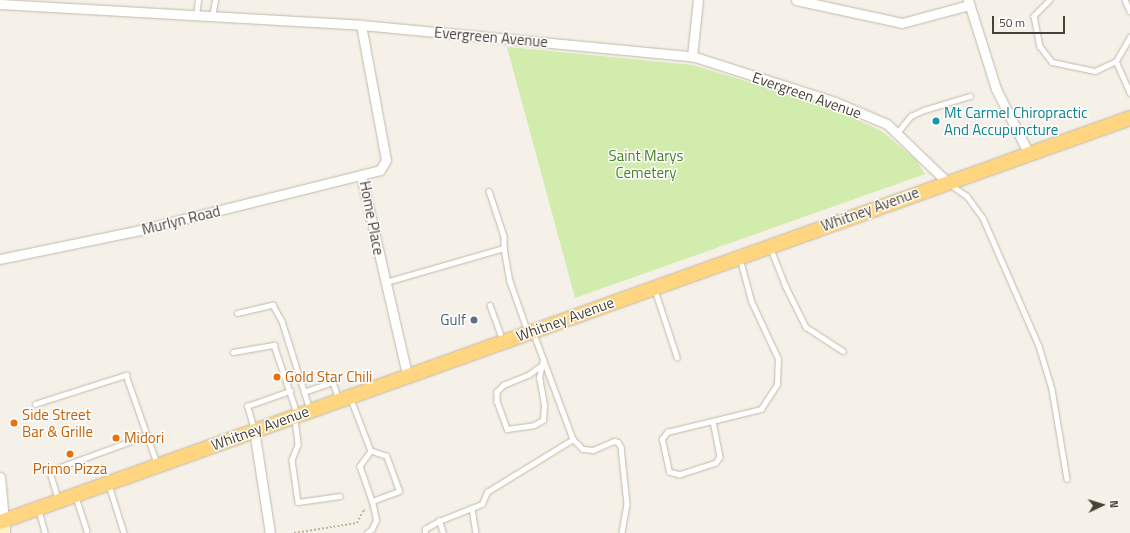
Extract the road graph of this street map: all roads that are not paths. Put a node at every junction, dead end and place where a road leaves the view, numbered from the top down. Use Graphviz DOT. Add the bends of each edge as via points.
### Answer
graph roads {
  1 [pos="198,0"];
  2 [pos="215,0"];
  3 [pos="698,0"];
  4 [pos="796,0"];
  5 [pos="1050,0"];
  6 [pos="1125,0"];
  7 [pos="969,3"];
  8 [pos="0,4"];
  9 [pos="1130,11"];
  10 [pos="196,16"];
  11 [pos="212,16"];
  12 [pos="361,25"];
  13 [pos="1130,37"];
  14 [pos="692,56"];
  15 [pos="1116,60"];
  16 [pos="1130,93"];
  17 [pos="970,96"];
  18 [pos="1130,118"];
  19 [pos="897,133"];
  20 [pos="1029,154"];
  21 [pos="361,175"];
  22 [pos="946,182"];
  23 [pos="489,191"];
  24 [pos="770,245"];
  25 [pos="504,248"];
  26 [pos="739,256"];
  27 [pos="0,259"];
  28 [pos="386,282"];
  29 [pos="654,287"];
  30 [pos="490,305"];
  31 [pos="237,313"];
  32 [pos="531,331"];
  33 [pos="503,341"];
  34 [pos="233,352"];
  35 [pos="843,352"];
  36 [pos="678,357"];
  37 [pos="543,359"];
  38 [pos="540,366"];
  39 [pos="407,376"];
  40 [pos="290,391"];
  41 [pos="304,392"];
  42 [pos="344,398"];
  43 [pos="35,404"];
  44 [pos="301,413"];
  45 [pos="713,421"];
  46 [pos="254,430"];
  47 [pos="148,435"];
  48 [pos="573,440"];
  49 [pos="371,451"];
  50 [pos="158,465"];
  51 [pos="0,478"];
  52 [pos="1067,479"];
  53 [pos="108,483"];
  54 [pos="75,496"];
  55 [pos="340,496"];
  56 [pos="372,501"];
  57 [pos="58,502"];
  58 [pos="472,508"];
  59 [pos="39,509"];
  60 [pos="439,521"];
  61 [pos="3,525"];
  62 [pos="88,530"];
  63 [pos="45,533"];
  64 [pos="124,533"];
  65 [pos="270,533"];
  66 [pos="367,533"];
  67 [pos="425,533"];
  68 [pos="443,533"];
  69 [pos="476,533"];
  70 [pos="622,533"];
  1 -- 10 [label="lane"];
  2 -- 11 [label="lane"];
  3 -- 14 [label="street"];
  4 -- 7 [label="street" via="902,23"];
  5 -- 15 [label="lane" via="1034,16 1040,46 1052,62 1095,71"];
  6 -- 9 [label="lane"];
  7 -- 20 [label="street" via="996,89"];
  8 -- 10 [label="street, Evergreen Avenue"];
  10 -- 11 [label="street, Evergreen Avenue"];
  11 -- 12 [label="street, Evergreen Avenue"];
  12 -- 14 [label="street, Evergreen Avenue"];
  12 -- 21 [label="street, Home Place" via="386,160 380,170"];
  13 -- 15 [label="lane"];
  14 -- 19 [label="street, Evergreen Avenue" via="835,102 887,124"];
  15 -- 16 [label="lane"];
  17 -- 19 [label="lane" via="910,116"];
  18 -- 20 [label="highway, Whitney Avenue"];
  19 -- 22 [label="street, Evergreen Avenue"];
  20 -- 22 [label="highway, Whitney Avenue"];
  21 -- 27 [label="street, Murlyn Road" via="140,230"];
  21 -- 28 [label="street, Home Place"];
  22 -- 24 [label="highway, Whitney Avenue"];
  22 -- 52 [label="lane" via="967,196 983,218 1039,346 1055,403"];
  23 -- 25 [label="lane" via="504,236"];
  24 -- 26 [label="highway, Whitney Avenue"];
  24 -- 35 [label="lane" via="786,287 806,326"];
  25 -- 28 [label="lane"];
  25 -- 32 [label="lane" via="510,281"];
  26 -- 29 [label="highway, Whitney Avenue"];
  26 -- 45 [label="lane" via="751,301 778,359 778,384 761,410"];
  28 -- 39 [label="street, Home Place"];
  29 -- 32 [label="highway, Whitney Avenue"];
  29 -- 36 [label="lane"];
  30 -- 33 [label="lane"];
  31 -- 41 [label="lane" via="273,305 282,321"];
  32 -- 33 [label="highway, Whitney Avenue"];
  32 -- 37 [label="lane"];
  33 -- 39 [label="highway, Whitney Avenue"];
  34 -- 40 [label="lane" via="274,346"];
  37 -- 38 [label="lane"];
  37 -- 48 [label="lane"];
  38 -- 38 [label="lane" via="529,375 504,385 497,392 497,401 507,429 534,425 543,420"];
  39 -- 42 [label="highway, Whitney Avenue"];
  40 -- 44 [label="lane"];
  40 -- 46 [label="lane" via="247,406"];
  41 -- 42 [label="lane" via="333,382"];
  41 -- 44 [label="lane"];
  42 -- 44 [label="highway, Whitney Avenue"];
  42 -- 49 [label="lane"];
  43 -- 47 [label="lane" via="126,375"];
  44 -- 46 [label="highway, Whitney Avenue"];
  44 -- 55 [label="lane" via="298,446 292,460 298,502"];
  45 -- 45 [label="lane" via="667,432 662,439 669,472 680,475 716,463 720,457"];
  46 -- 50 [label="highway, Whitney Avenue"];
  46 -- 65 [label="street"];
  47 -- 50 [label="lane"];
  47 -- 57 [label="lane" via="49,471"];
  48 -- 58 [label="lane" via="487,492 482,504"];
  48 -- 70 [label="lane" via="583,449 593,450 614,441 618,442 627,490"];
  49 -- 56 [label="lane" via="360,466"];
  49 -- 56 [label="lane" via="386,456 399,491"];
  50 -- 53 [label="highway, Whitney Avenue"];
  51 -- 61 [label="street"];
  53 -- 54 [label="highway, Whitney Avenue"];
  53 -- 64 [label="lane"];
  54 -- 57 [label="highway, Whitney Avenue"];
  54 -- 62 [label="lane"];
  56 -- 66 [label="lane" via="376,520"];
  57 -- 59 [label="highway, Whitney Avenue"];
  58 -- 60 [label="lane"];
  58 -- 69 [label="lane"];
  59 -- 61 [label="highway, Whitney Avenue"];
  59 -- 63 [label="lane"];
  60 -- 67 [label="lane" via="425,529"];
  60 -- 68 [label="lane"];
}
